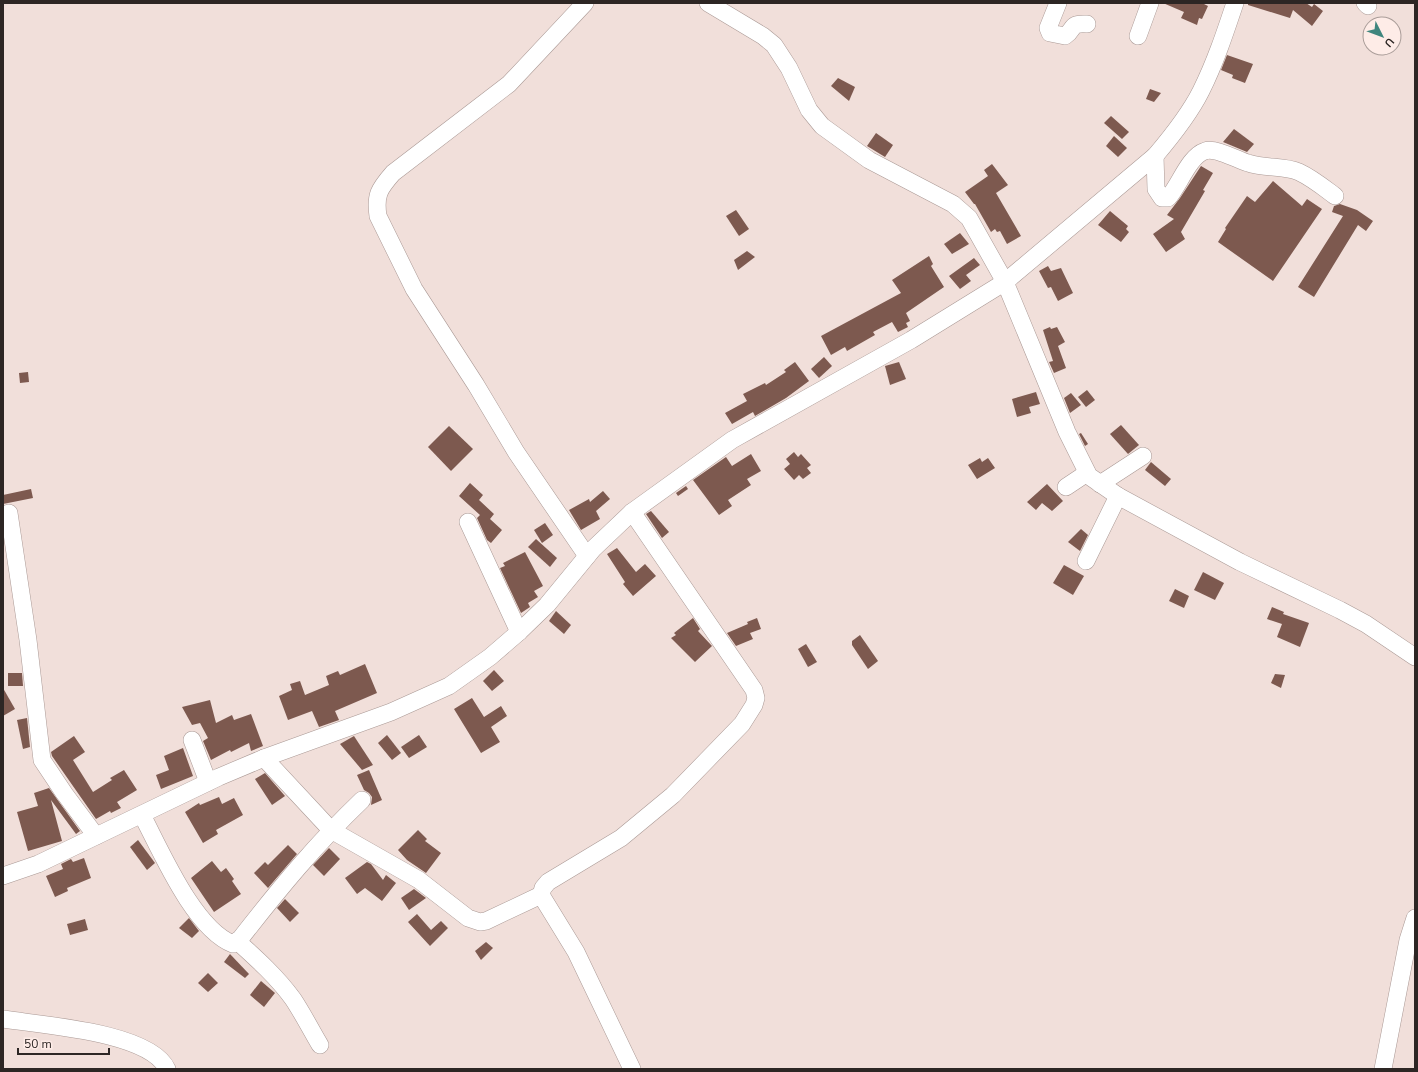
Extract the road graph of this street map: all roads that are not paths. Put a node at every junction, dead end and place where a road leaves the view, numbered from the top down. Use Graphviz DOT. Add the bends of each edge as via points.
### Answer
graph roads {
  1 [pos="585,3"];
  2 [pos="708,3"];
  3 [pos="1058,3"];
  4 [pos="1150,3"];
  5 [pos="1235,3"];
  6 [pos="1087,24"];
  7 [pos="1138,36"];
  8 [pos="1155,156"];
  9 [pos="1335,196"];
  10 [pos="1005,282"];
  11 [pos="1143,456"];
  12 [pos="1087,473"];
  13 [pos="1100,484"];
  14 [pos="1066,487"];
  15 [pos="1118,496"];
  16 [pos="632,512"];
  17 [pos="9,513"];
  18 [pos="468,522"];
  19 [pos="587,556"];
  20 [pos="1086,561"];
  21 [pos="519,632"];
  22 [pos="1415,657"];
  23 [pos="192,740"];
  24 [pos="264,758"];
  25 [pos="208,782"];
  26 [pos="362,800"];
  27 [pos="142,815"];
  28 [pos="331,830"];
  29 [pos="96,836"];
  30 [pos="3,876"];
  31 [pos="541,894"];
  32 [pos="1415,918"];
  33 [pos="237,941"];
  34 [pos="3,1019"];
  35 [pos="320,1045"];
  36 [pos="167,1069"];
  37 [pos="632,1069"];
  38 [pos="1383,1069"];
  1 -- 19 [label="street" via="508,84 393,173 379,189 376,203 378,216 414,289 476,384 516,452"];
  2 -- 10 [label="street" via="774,45 789,68 809,110 822,126 868,160 961,210 975,227"];
  3 -- 6 [label="street" via="1048,28 1050,33 1065,36 1074,25"];
  4 -- 7 [label="street"];
  5 -- 8 [label="street" via="1216,58 1200,92 1176,131"];
  8 -- 9 [label="street" via="1156,189 1162,198 1168,198 1192,162 1206,150 1214,150 1250,164 1284,167 1299,172"];
  8 -- 10 [label="street"];
  10 -- 12 [label="street" via="1067,432"];
  10 -- 16 [label="street" via="911,340 732,440"];
  11 -- 13 [label="street"];
  12 -- 13 [label="street"];
  12 -- 14 [label="street"];
  13 -- 15 [label="street"];
  15 -- 20 [label="street"];
  15 -- 22 [label="street" via="1240,562 1366,624"];
  16 -- 19 [label="street"];
  16 -- 31 [label="street" via="754,690 755,701 748,717 734,734 673,795 621,838 548,882"];
  17 -- 29 [label="street" via="28,640 42,760"];
  18 -- 21 [label="street"];
  19 -- 21 [label="street" via="547,605"];
  21 -- 24 [label="street" via="490,657 449,686 391,712"];
  23 -- 25 [label="street"];
  24 -- 25 [label="street"];
  24 -- 28 [label="street"];
  25 -- 27 [label="street"];
  26 -- 28 [label="street"];
  27 -- 29 [label="street"];
  27 -- 33 [label="street" via="192,907 203,922 225,941 233,944"];
  28 -- 31 [label="street" via="419,880 462,914 475,921 486,921"];
  28 -- 33 [label="street" via="289,876"];
  29 -- 30 [label="street" via="38,864"];
  31 -- 37 [label="street" via="576,952"];
  32 -- 38 [label="street" via="1408,940"];
  33 -- 35 [label="street" via="265,966 286,991"];
  34 -- 36 [label="street" via="113,1036 138,1044 152,1052"];
}
